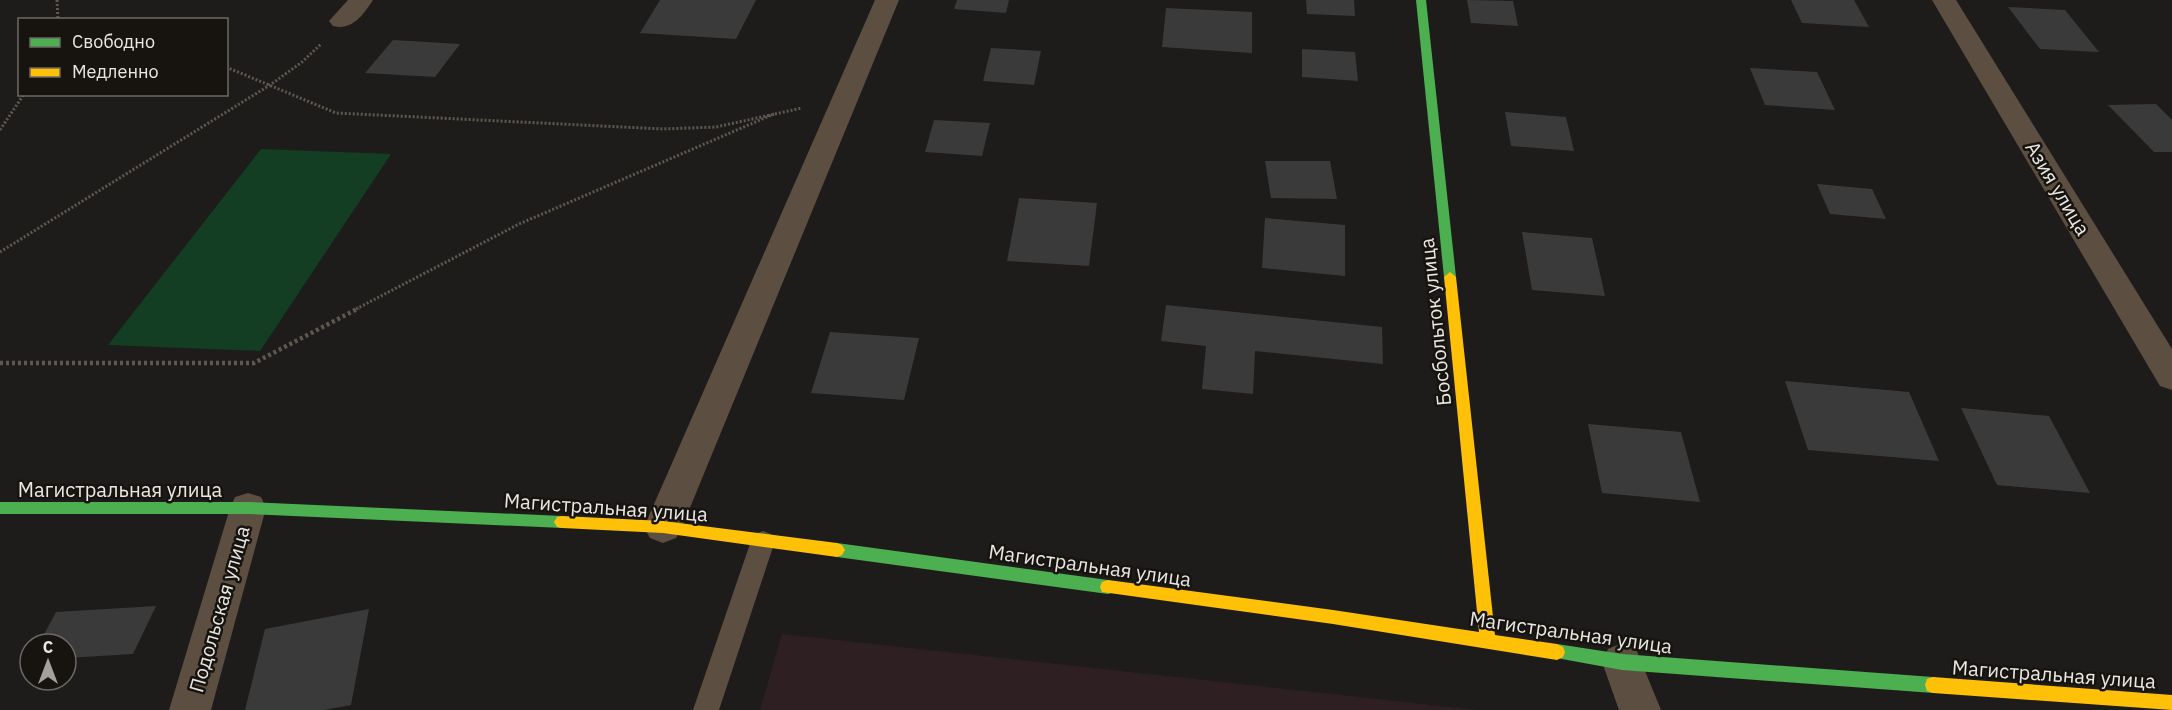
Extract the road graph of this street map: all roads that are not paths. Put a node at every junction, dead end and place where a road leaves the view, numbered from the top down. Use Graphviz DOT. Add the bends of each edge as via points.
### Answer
graph roads {
  1 [pos="361,0"];
  2 [pos="887,0"];
  3 [pos="1421,0"];
  4 [pos="1944,0"];
  5 [pos="342,21"];
  6 [pos="2172,377"];
  7 [pos="0,508"];
  8 [pos="248,508"];
  9 [pos="663,527"];
  10 [pos="763,541"];
  11 [pos="1488,641"];
  12 [pos="1622,662"];
  13 [pos="2172,703"];
  14 [pos="190,710"];
  15 [pos="706,710"];
  16 [pos="1640,710"];
  1 -- 5 [label="street"];
  2 -- 9 [label="street"];
  3 -- 11 [label="street, Босбольток улица"];
  4 -- 6 [label="street, Азия улица"];
  7 -- 8 [label="street, Магистральная улица"];
  8 -- 9 [label="street, Магистральная улица"];
  8 -- 14 [label="street, Подольская улица"];
  9 -- 10 [label="street, Магистральная улица"];
  10 -- 11 [label="street, Магистральная улица"];
  10 -- 15 [label="lane"];
  11 -- 12 [label="street, Магистральная улица"];
  12 -- 13 [label="street, Магистральная улица"];
  12 -- 16 [label="street"];
}
